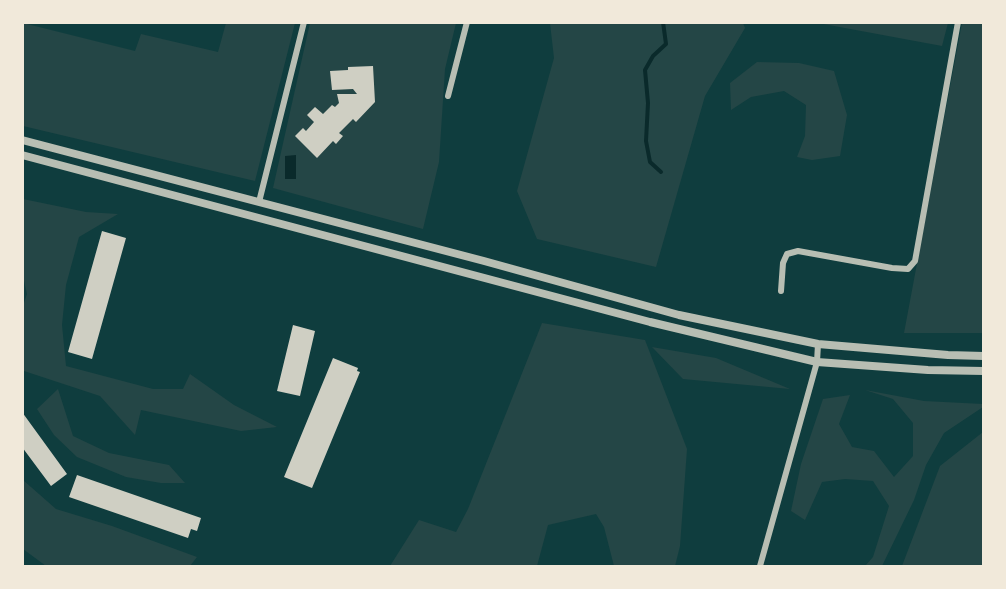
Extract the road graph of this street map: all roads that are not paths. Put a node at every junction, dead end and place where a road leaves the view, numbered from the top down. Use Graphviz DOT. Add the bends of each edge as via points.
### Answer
graph roads {
  1 [pos="304,22"];
  2 [pos="467,22"];
  3 [pos="958,22"];
  4 [pos="448,96"];
  5 [pos="22,140"];
  6 [pos="22,154"];
  7 [pos="259,202"];
  8 [pos="375,233"];
  9 [pos="372,247"];
  10 [pos="781,291"];
  11 [pos="818,344"];
  12 [pos="984,356"];
  13 [pos="817,362"];
  14 [pos="984,371"];
  15 [pos="760,567"];
  1 -- 7 [label="street"];
  2 -- 4 [label="street"];
  3 -- 10 [label="street" via="915,261 908,269 892,268 798,251 787,254 783,263"];
  5 -- 7 [label="street"];
  6 -- 9 [label="street"];
  7 -- 8 [label="street"];
  8 -- 9 [label="street"];
  8 -- 11 [label="street" via="679,315"];
  9 -- 13 [label="street" via="650,322"];
  11 -- 12 [label="street"];
  11 -- 13 [label="street"];
  13 -- 14 [label="street"];
  13 -- 15 [label="street"];
}
